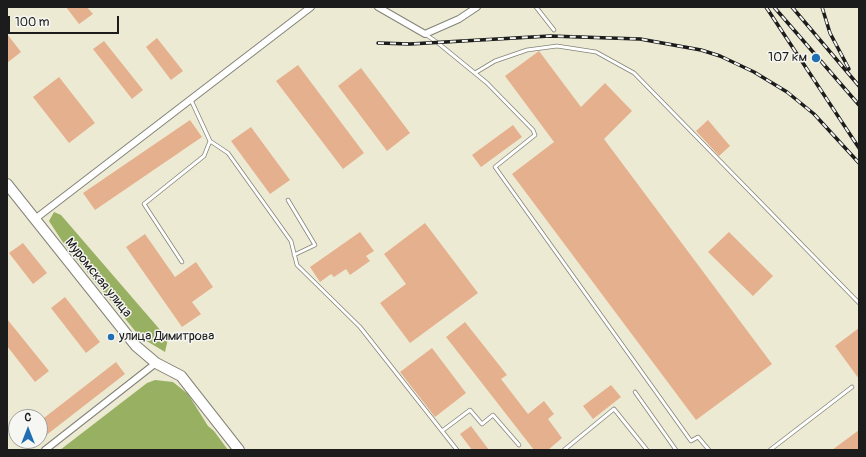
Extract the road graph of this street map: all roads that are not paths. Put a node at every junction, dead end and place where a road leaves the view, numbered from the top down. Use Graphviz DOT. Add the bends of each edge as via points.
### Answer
graph roads {
  1 [pos="311,7"];
  2 [pos="378,7"];
  3 [pos="477,7"];
  4 [pos="536,7"];
  5 [pos="554,30"];
  6 [pos="425,34"];
  7 [pos="475,73"];
  8 [pos="191,100"];
  9 [pos="210,140"];
  10 [pos="7,184"];
  11 [pos="288,200"];
  12 [pos="35,220"];
  13 [pos="294,255"];
  14 [pos="182,262"];
  15 [pos="859,303"];
  16 [pos="156,363"];
  17 [pos="852,387"];
  18 [pos="635,392"];
  19 [pos="442,431"];
  20 [pos="519,444"];
  21 [pos="45,450"];
  22 [pos="239,450"];
  23 [pos="457,450"];
  24 [pos="564,450"];
  25 [pos="647,450"];
  26 [pos="676,450"];
  27 [pos="709,450"];
  28 [pos="770,450"];
  1 -- 8 [label="street"];
  2 -- 6 [label="street"];
  3 -- 6 [label="street" via="459,19"];
  4 -- 5 [label="lane"];
  6 -- 7 [label="lane"];
  7 -- 15 [label="lane" via="495,61 527,50 557,46 596,52 634,73"];
  7 -- 27 [label="lane" via="536,134 495,167 691,441 698,437"];
  8 -- 9 [label="lane"];
  8 -- 12 [label="street"];
  9 -- 13 [label="lane" via="228,153 291,241"];
  9 -- 14 [label="lane" via="204,156 144,204"];
  10 -- 12 [label="main road, Муромская улица"];
  11 -- 13 [label="lane" via="315,245"];
  12 -- 16 [label="main road, Муромская улица" via="132,340"];
  13 -- 19 [label="lane" via="297,265 360,327"];
  16 -- 21 [label="street"];
  16 -- 22 [label="main road, Муромская улица" via="181,376"];
  17 -- 28 [label="lane"];
  18 -- 26 [label="lane"];
  19 -- 20 [label="lane" via="470,410 482,424 493,415"];
  19 -- 23 [label="lane"];
  24 -- 25 [label="lane" via="614,409"];
}
